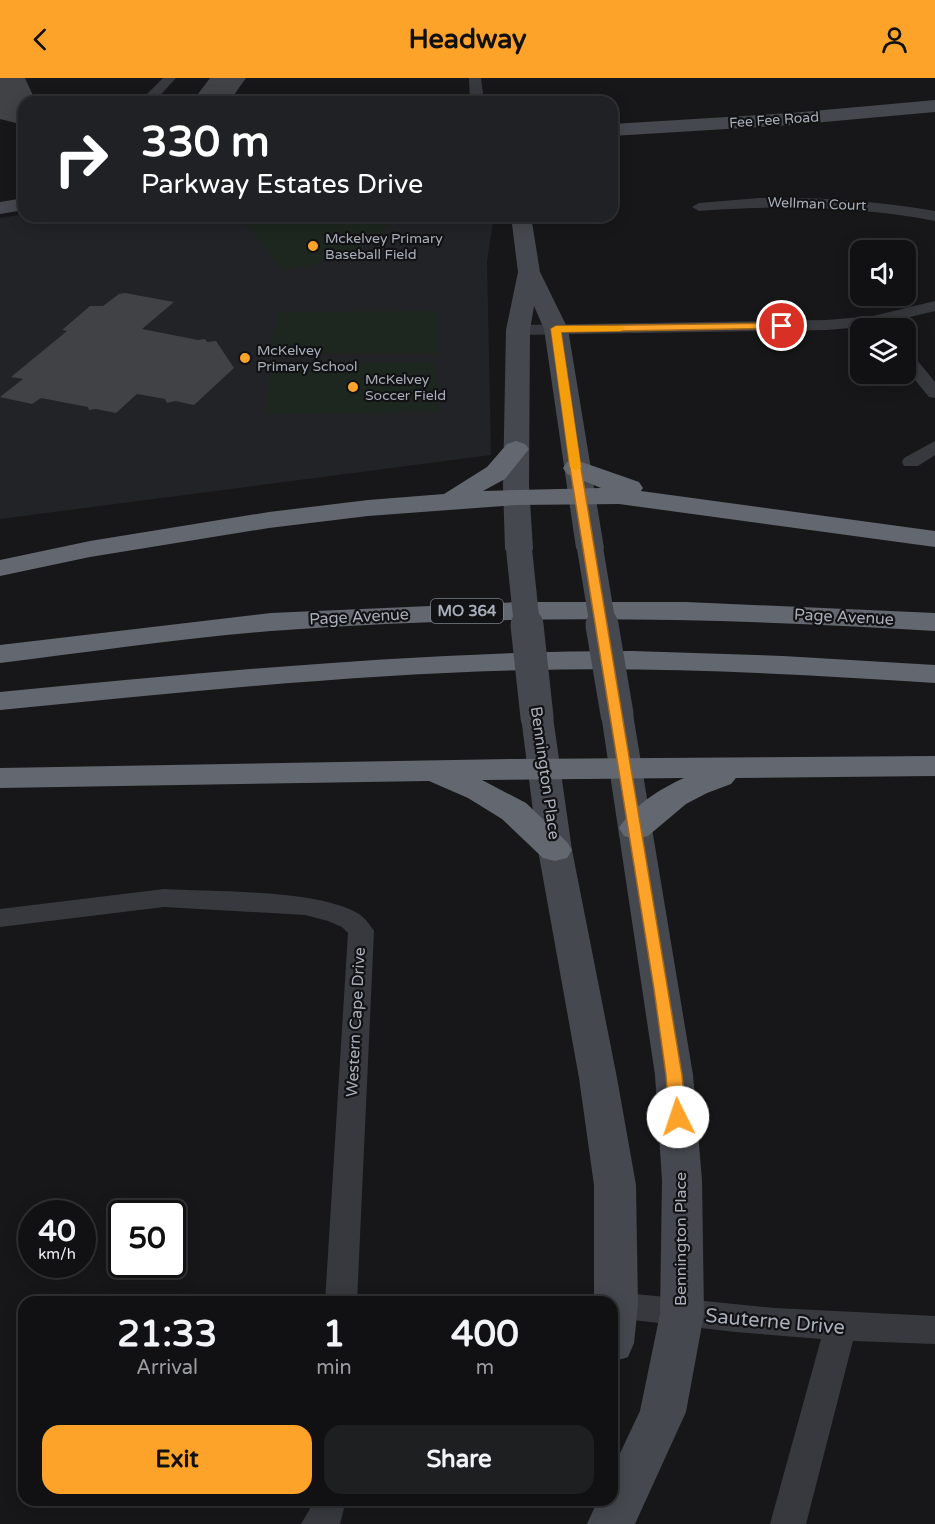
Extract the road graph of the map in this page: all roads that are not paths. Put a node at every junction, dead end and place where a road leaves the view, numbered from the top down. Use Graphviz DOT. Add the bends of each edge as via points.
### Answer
graph roads {
  1 [pos="170,78"];
  2 [pos="475,78"];
  3 [pos="152,96"];
  4 [pos="476,96"];
  5 [pos="935,106"];
  6 [pos="653,128"];
  7 [pos="618,130"];
  8 [pos="618,136"];
  9 [pos="18,205"];
  10 [pos="699,207"];
  11 [pos="0,208"];
  12 [pos="935,216"];
  13 [pos="525,222"];
  14 [pos="529,272"];
  15 [pos="935,306"];
  16 [pos="898,318"];
  17 [pos="850,325"];
  18 [pos="556,329"];
  19 [pos="518,330"];
  20 [pos="916,370"];
  21 [pos="935,393"];
  22 [pos="935,447"];
  23 [pos="516,449"];
  24 [pos="911,462"];
  25 [pos="576,468"];
  26 [pos="580,496"];
  27 [pos="516,497"];
  28 [pos="447,501"];
  29 [pos="689,505"];
  30 [pos="935,538"];
  31 [pos="0,568"];
  32 [pos="935,622"];
  33 [pos="0,654"];
  34 [pos="935,674"];
  35 [pos="0,701"];
  36 [pos="935,766"];
  37 [pos="626,768"];
  38 [pos="543,769"];
  39 [pos="753,769"];
  40 [pos="429,771"];
  41 [pos="0,778"];
  42 [pos="636,828"];
  43 [pos="555,850"];
  44 [pos="0,918"];
  45 [pos="340,1296"];
  46 [pos="614,1296"];
  47 [pos="682,1314"];
  48 [pos="618,1323"];
  49 [pos="840,1328"];
  50 [pos="935,1330"];
  51 [pos="328,1506"];
  52 [pos="606,1506"];
  53 [pos="319,1524"];
  54 [pos="606,1524"];
  55 [pos="611,1524"];
  56 [pos="788,1524"];
  1 -- 3 [label="street"];
  2 -- 4 [label="street"];
  5 -- 6 [label="main road, Fee Fee Road"];
  6 -- 7 [label="main road, Fee Fee Road"];
  6 -- 8 [label="main road"];
  9 -- 11 [label="main road"];
  10 -- 12 [label="street, Wellman Court" via="755,202 848,203"];
  13 -- 14 [label="main road, Bennington Place"];
  14 -- 18 [label="main road, Bennington Place"];
  14 -- 19 [label="main road, Bennington Place"];
  15 -- 16 [label="street"];
  17 -- 18 [label="street"];
  18 -- 19 [label="street"];
  18 -- 25 [label="main road, Bennington Place"];
  19 -- 23 [label="main road, Bennington Place"];
  20 -- 21 [label="street"];
  22 -- 24 [label="street"];
  23 -- 27 [label="main road, Bennington Place"];
  23 -- 28 [label="highway" via="496,473"];
  25 -- 26 [label="main road, Bennington Place"];
  25 -- 29 [label="highway" via="608,482"];
  26 -- 27 [label="highway"];
  26 -- 29 [label="highway" via="619,496"];
  26 -- 37 [label="main road, Bennington Place, bridge"];
  27 -- 28 [label="highway"];
  27 -- 38 [label="main road, Bennington Place, bridge"];
  28 -- 31 [label="highway" via="258,522"];
  29 -- 30 [label="highway"];
  32 -- 33 [label="highway, Page Avenue / MO 364" via="663,609 473,611 269,622"];
  34 -- 35 [label="highway" via="750,663 532,661 268,675"];
  36 -- 39 [label="highway"];
  37 -- 38 [label="highway"];
  37 -- 39 [label="highway"];
  37 -- 42 [label="main road, Bennington Place"];
  38 -- 40 [label="highway"];
  38 -- 43 [label="main road, Bennington Place"];
  39 -- 42 [label="highway" via="682,790"];
  40 -- 41 [label="highway"];
  40 -- 43 [label="highway" via="480,791 514,811"];
  42 -- 47 [label="main road, Bennington Place" via="674,1075 682,1180"];
  43 -- 46 [label="main road, Bennington Place" via="615,1185"];
  44 -- 45 [label="street, Western Cape Drive" via="164,898 305,906 336,914 361,931"];
  47 -- 48 [label="street, Sauterne Drive"];
  47 -- 49 [label="street, Sauterne Drive"];
  47 -- 55 [label="main road, Bennington Place" via="663,1412"];
  49 -- 50 [label="street, Sauterne Drive"];
  49 -- 56 [label="street"];
  51 -- 53 [label="street"];
  52 -- 54 [label="main road"];
}
